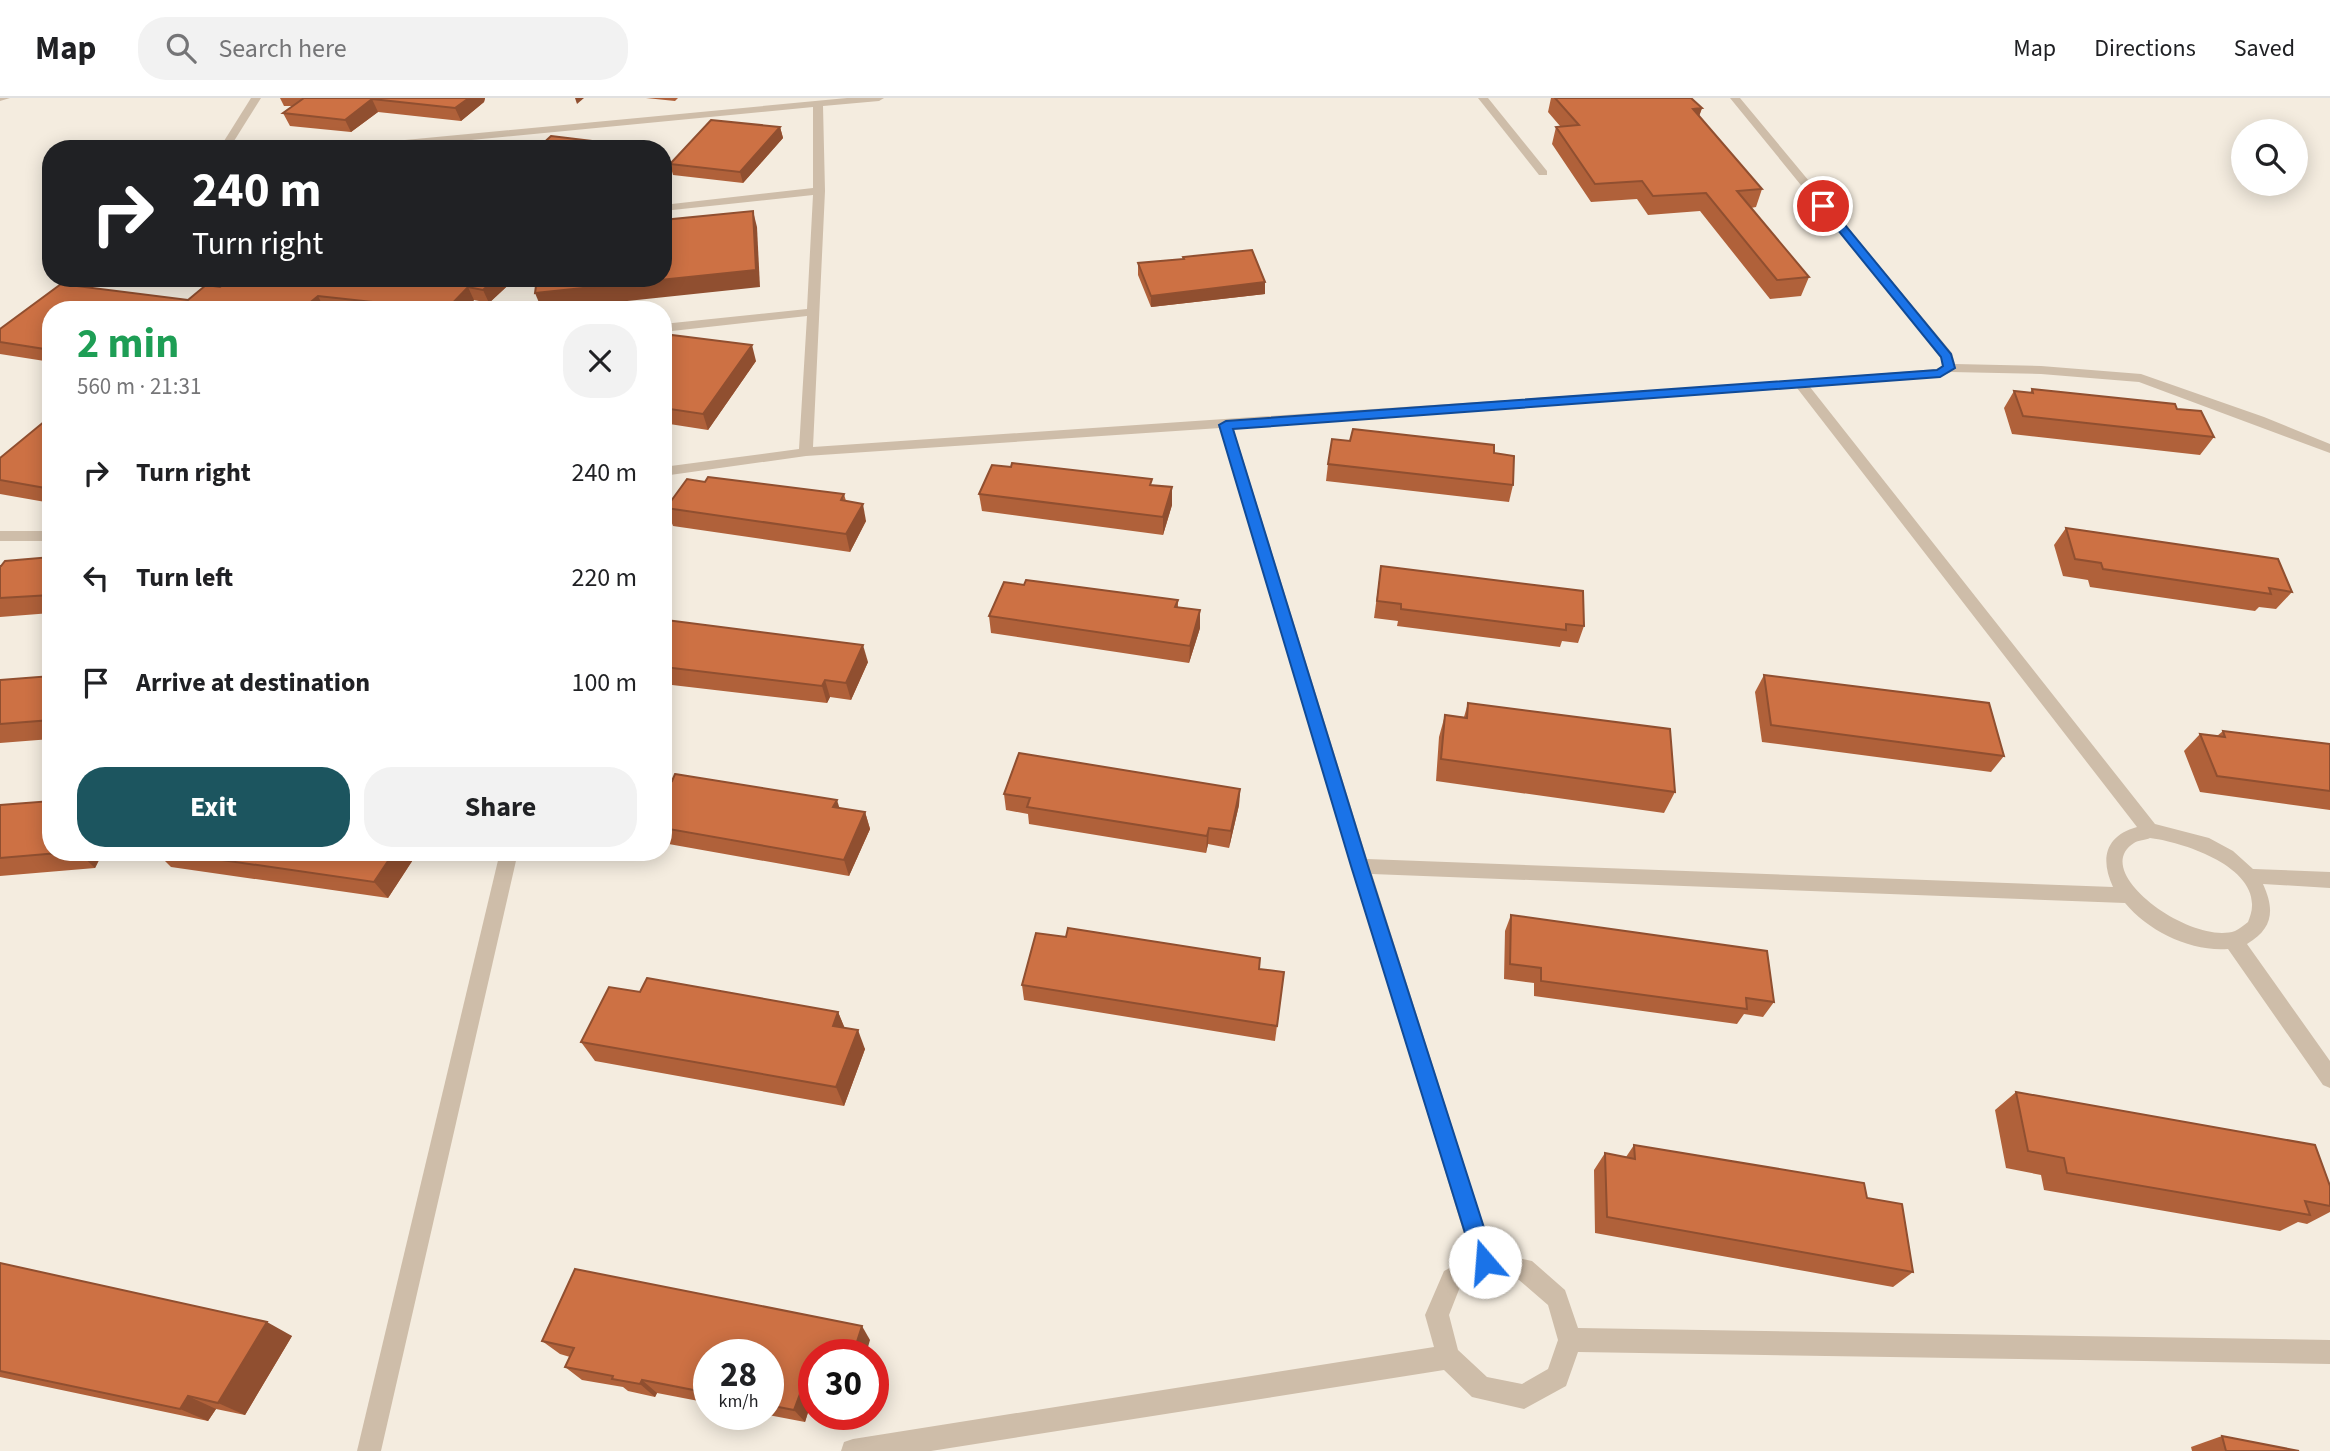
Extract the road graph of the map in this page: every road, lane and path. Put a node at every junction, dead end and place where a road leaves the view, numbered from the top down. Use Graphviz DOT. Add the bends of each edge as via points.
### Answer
graph roads {
  1 [pos="256,98"];
  2 [pos="730,98"];
  3 [pos="879,98"];
  4 [pos="1483,98"];
  5 [pos="1735,98"];
  6 [pos="818,104"];
  7 [pos="735,111"];
  8 [pos="230,140"];
  9 [pos="435,140"];
  10 [pos="1543,173"];
  11 [pos="819,191"];
  12 [pos="672,207"];
  13 [pos="812,312"];
  14 [pos="672,327"];
  15 [pos="1949,368"];
  16 [pos="1801,384"];
  17 [pos="1226,425"];
  18 [pos="2330,449"];
  19 [pos="806,452"];
  20 [pos="672,471"];
  21 [pos="42,536"];
  22 [pos="0,537"];
  23 [pos="2150,831"];
  24 [pos="507,861"];
  25 [pos="1360,866"];
  26 [pos="2248,876"];
  27 [pos="2330,880"];
  28 [pos="2128,895"];
  29 [pos="2233,940"];
  30 [pos="2330,1078"];
  31 [pos="1485,1262"];
  32 [pos="1570,1340"];
  33 [pos="2330,1352"];
  34 [pos="1448,1357"];
  35 [pos="369,1451"];
  36 [pos="853,1451"];
  1 -- 8 [label="street"];
  2 -- 7 [label="street"];
  3 -- 6 [label="street"];
  4 -- 10 [label="street"];
  5 -- 15 [label="street" via="1947,356"];
  6 -- 7 [label="street"];
  6 -- 11 [label="street"];
  7 -- 9 [label="street"];
  11 -- 12 [label="street"];
  11 -- 13 [label="street"];
  13 -- 14 [label="street"];
  13 -- 19 [label="street"];
  15 -- 16 [label="street" via="1940,373"];
  15 -- 18 [label="street" via="2141,378"];
  16 -- 17 [label="street"];
  16 -- 23 [label="street"];
  17 -- 19 [label="street"];
  17 -- 25 [label="street"];
  19 -- 20 [label="street"];
  21 -- 22 [label="street"];
  23 -- 26 [label="street" via="2203,842"];
  23 -- 28 [label="street" via="2128,837 2116,851 2116,872"];
  24 -- 35 [label="street"];
  25 -- 28 [label="street"];
  25 -- 31 [label="street"];
  26 -- 27 [label="street"];
  26 -- 29 [label="street" via="2262,904 2260,916 2257,927"];
  28 -- 29 [label="street" via="2149,915 2177,931 2206,940"];
  29 -- 30 [label="street"];
  31 -- 32 [label="street" via="1524,1269 1557,1298"];
  31 -- 34 [label="street" via="1452,1279 1437,1315"];
  32 -- 33 [label="street"];
  32 -- 34 [label="street" via="1558,1377 1524,1397 1481,1388"];
  34 -- 36 [label="street"];
}
